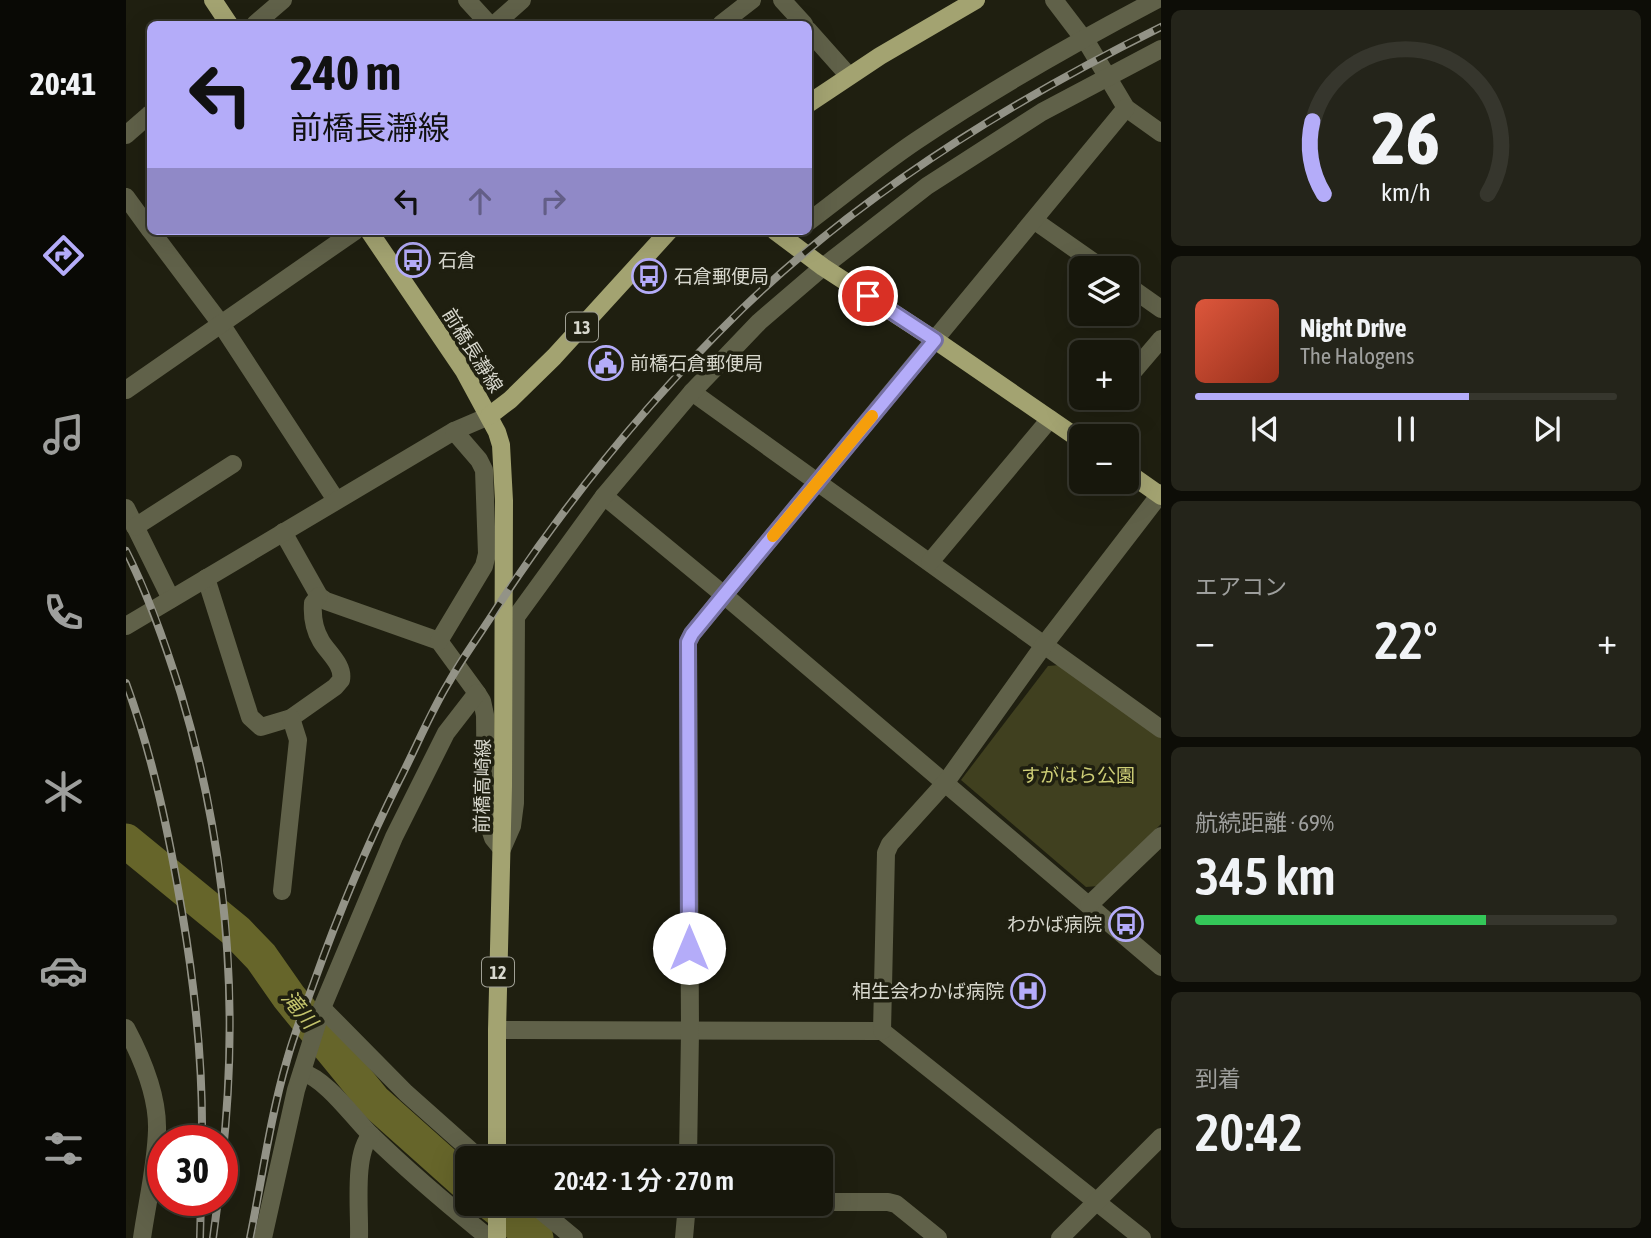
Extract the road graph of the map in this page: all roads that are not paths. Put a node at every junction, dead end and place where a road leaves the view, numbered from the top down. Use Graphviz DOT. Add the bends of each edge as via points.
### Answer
graph roads {
  1 [pos="213,0"];
  2 [pos="283,0"];
  3 [pos="467,0"];
  4 [pos="522,0"];
  5 [pos="752,0"];
  6 [pos="782,0"];
  7 [pos="976,0"];
  8 [pos="1054,0"];
  9 [pos="1156,0"];
  10 [pos="227,21"];
  11 [pos="258,21"];
  12 [pos="486,21"];
  13 [pos="498,21"];
  14 [pos="725,21"];
  15 [pos="801,21"];
  16 [pos="812,34"];
  17 [pos="1083,38"];
  18 [pos="1161,49"];
  19 [pos="849,76"];
  20 [pos="1107,77"];
  21 [pos="812,101"];
  22 [pos="1126,108"];
  23 [pos="147,117"];
  24 [pos="1161,133"];
  25 [pos="126,135"];
  26 [pos="126,197"];
  27 [pos="812,219"];
  28 [pos="1035,221"];
  29 [pos="147,226"];
  30 [pos="154,235"];
  31 [pos="349,235"];
  32 [pos="372,235"];
  33 [pos="666,235"];
  34 [pos="788,235"];
  35 [pos="1085,256"];
  36 [pos="823,267"];
  37 [pos="1139,293"];
  38 [pos="1161,309"];
  39 [pos="221,324"];
  40 [pos="1161,339"];
  41 [pos="935,340"];
  42 [pos="1139,365"];
  43 [pos="126,390"];
  44 [pos="692,392"];
  45 [pos="489,416"];
  46 [pos="1050,419"];
  47 [pos="454,430"];
  48 [pos="1069,432"];
  49 [pos="233,464"];
  50 [pos="1139,480"];
  51 [pos="818,482"];
  52 [pos="1161,495"];
  53 [pos="604,496"];
  54 [pos="336,500"];
  55 [pos="126,508"];
  56 [pos="135,527"];
  57 [pos="283,532"];
  58 [pos="930,562"];
  59 [pos="206,578"];
  60 [pos="724,595"];
  61 [pos="319,596"];
  62 [pos="171,599"];
  63 [pos="126,626"];
  64 [pos="439,641"];
  65 [pos="1044,645"];
  66 [pos="477,692"];
  67 [pos="291,718"];
  68 [pos="1161,729"];
  69 [pos="946,782"];
  70 [pos="1161,836"];
  71 [pos="502,849"];
  72 [pos="282,891"];
  73 [pos="1089,905"];
  74 [pos="1161,967"];
  75 [pos="321,1011"];
  76 [pos="126,1028"];
  77 [pos="497,1030"];
  78 [pos="882,1031"];
  79 [pos="690,1032"];
  80 [pos="302,1072"];
  81 [pos="371,1135"];
  82 [pos="1161,1138"];
  83 [pos="465,1146"];
  84 [pos="497,1146"];
  85 [pos="688,1146"];
  86 [pos="833,1202"];
  87 [pos="1096,1202"];
  88 [pos="496,1216"];
  89 [pos="547,1216"];
  90 [pos="686,1216"];
  91 [pos="494,1237"];
  92 [pos="142,1238"];
  93 [pos="263,1238"];
  94 [pos="359,1238"];
  95 [pos="574,1238"];
  96 [pos="684,1238"];
  97 [pos="938,1238"];
  98 [pos="1060,1238"];
  99 [pos="1142,1238"];
  1 -- 10 [label="main road"];
  2 -- 11 [label="street"];
  3 -- 12 [label="street"];
  4 -- 13 [label="street"];
  5 -- 14 [label="street"];
  6 -- 15 [label="street"];
  7 -- 19 [label="main road"];
  8 -- 17 [label="street"];
  9 -- 17 [label="street"];
  16 -- 19 [label="street"];
  17 -- 20 [label="street"];
  17 -- 27 [label="street" via="966,108"];
  18 -- 20 [label="street"];
  19 -- 21 [label="main road"];
  20 -- 22 [label="street"];
  20 -- 36 [label="street" via="937,179"];
  22 -- 24 [label="street"];
  22 -- 28 [label="street"];
  23 -- 25 [label="street"];
  26 -- 29 [label="street"];
  28 -- 35 [label="street"];
  28 -- 41 [label="street"];
  30 -- 39 [label="street"];
  31 -- 39 [label="street"];
  32 -- 45 [label="main road, 前橋長瀞線"];
  33 -- 45 [label="main road, 前橋長瀞線 / 13" via="554,357"];
  34 -- 36 [label="main road"];
  36 -- 41 [label="main road"];
  36 -- 44 [label="street" via="760,322"];
  37 -- 38 [label="street"];
  39 -- 43 [label="street"];
  39 -- 54 [label="street"];
  40 -- 42 [label="street"];
  41 -- 46 [label="main road"];
  41 -- 51 [label="street"];
  44 -- 51 [label="street"];
  44 -- 53 [label="street"];
  45 -- 47 [label="street"];
  45 -- 71 [label="main road, 前橋高崎線 / 12" via="501,445 503,475"];
  46 -- 48 [label="main road"];
  46 -- 58 [label="street"];
  47 -- 54 [label="street"];
  47 -- 64 [label="street" via="484,470 487,554"];
  49 -- 56 [label="street"];
  50 -- 52 [label="main road"];
  51 -- 58 [label="street"];
  51 -- 60 [label="street"];
  52 -- 65 [label="street"];
  53 -- 60 [label="street"];
  53 -- 71 [label="street" via="516,617 514,810"];
  54 -- 57 [label="street"];
  55 -- 56 [label="street"];
  56 -- 62 [label="street"];
  57 -- 59 [label="street"];
  57 -- 61 [label="street"];
  58 -- 65 [label="street"];
  59 -- 62 [label="street"];
  59 -- 67 [label="street" via="250,717 261,727"];
  60 -- 69 [label="street"];
  60 -- 79 [label="street" via="688,642"];
  61 -- 64 [label="street"];
  61 -- 67 [label="street" via="313,603 315,628 342,675 335,687"];
  62 -- 63 [label="street"];
  64 -- 66 [label="street"];
  65 -- 68 [label="street"];
  65 -- 69 [label="street"];
  66 -- 71 [label="street" via="485,715 486,817"];
  66 -- 75 [label="street" via="446,733 394,838"];
  67 -- 72 [label="street" via="298,740"];
  69 -- 73 [label="street"];
  69 -- 78 [label="street" via="886,853"];
  70 -- 73 [label="street"];
  71 -- 77 [label="main road, 前橋高崎線 / 12"];
  73 -- 74 [label="street"];
  75 -- 80 [label="street"];
  75 -- 83 [label="street"];
  76 -- 92 [label="street" via="149,1082 156,1118"];
  77 -- 79 [label="street"];
  77 -- 84 [label="main road, 前橋高崎線 / 12"];
  78 -- 79 [label="street"];
  78 -- 87 [label="street"];
  79 -- 85 [label="street"];
  80 -- 81 [label="street" via="317,1079"];
  80 -- 93 [label="street"];
  81 -- 91 [label="street" via="425,1185"];
  81 -- 94 [label="street" via="360,1156"];
  82 -- 87 [label="street"];
  86 -- 97 [label="street" via="896,1204"];
  87 -- 98 [label="street"];
  87 -- 99 [label="street"];
  88 -- 91 [label="main road"];
  89 -- 95 [label="street"];
  90 -- 96 [label="street"];
}
